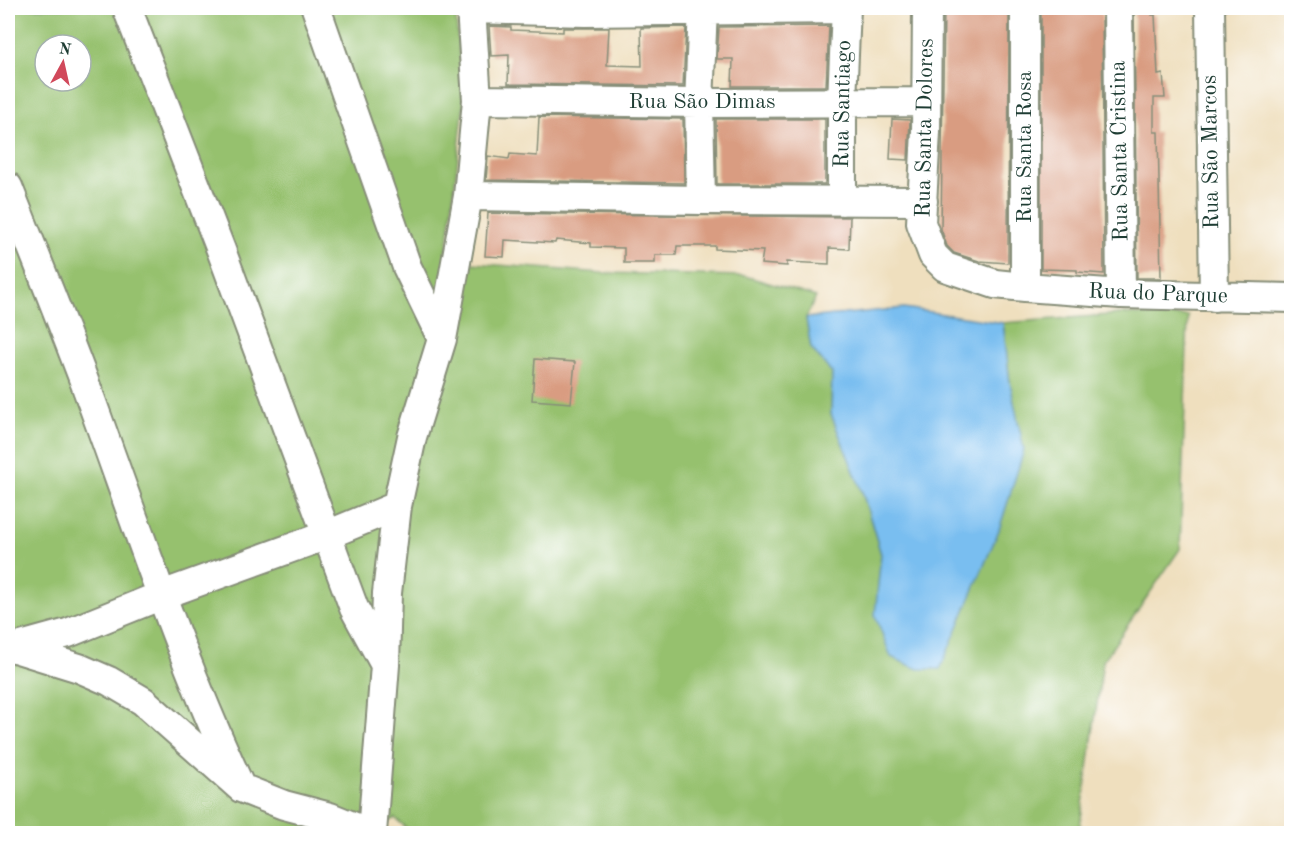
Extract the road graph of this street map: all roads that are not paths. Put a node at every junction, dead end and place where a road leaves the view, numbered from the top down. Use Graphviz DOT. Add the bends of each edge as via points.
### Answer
graph roads {
  1 [pos="127,8"];
  2 [pos="316,8"];
  3 [pos="471,8"];
  4 [pos="846,8"];
  5 [pos="927,8"];
  6 [pos="1025,8"];
  7 [pos="1118,8"];
  8 [pos="1210,8"];
  9 [pos="703,10"];
  10 [pos="477,100"];
  11 [pos="842,101"];
  12 [pos="926,102"];
  13 [pos="699,103"];
  14 [pos="8,187"];
  15 [pos="468,196"];
  16 [pos="701,200"];
  17 [pos="842,201"];
  18 [pos="922,201"];
  19 [pos="1025,287"];
  20 [pos="1121,294"];
  21 [pos="1214,297"];
  22 [pos="1292,298"];
  23 [pos="442,339"];
  24 [pos="397,506"];
  25 [pos="327,535"];
  26 [pos="162,595"];
  27 [pos="11,647"];
  28 [pos="385,665"];
  29 [pos="241,788"];
  30 [pos="372,833"];
  1 -- 25 [label="street"];
  2 -- 23 [label="street" via="407,267"];
  3 -- 9 [label="street" via="585,12"];
  3 -- 10 [label="street"];
  4 -- 9 [label="street"];
  4 -- 11 [label="street, Rua Santiago"];
  5 -- 12 [label="street, Rua Santa Dolores"];
  6 -- 19 [label="street, Rua Santa Rosa"];
  7 -- 20 [label="street, Rua Santa Cristina"];
  8 -- 21 [label="street, Rua São Marcos"];
  9 -- 13 [label="street"];
  10 -- 13 [label="street, Rua São Dimas"];
  10 -- 15 [label="street"];
  11 -- 12 [label="street, Rua São Dimas"];
  11 -- 13 [label="street, Rua São Dimas"];
  11 -- 17 [label="street, Rua Santiago"];
  12 -- 18 [label="street, Rua Santa Dolores"];
  13 -- 16 [label="street"];
  14 -- 26 [label="street"];
  15 -- 16 [label="street"];
  15 -- 23 [label="street"];
  16 -- 17 [label="street"];
  17 -- 18 [label="street"];
  18 -- 19 [label="street, Rua Santa Dolores" via="921,223 933,255 945,267 995,284"];
  19 -- 20 [label="street, Rua do Parque"];
  20 -- 21 [label="street, Rua do Parque"];
  21 -- 22 [label="street, Rua do Parque"];
  23 -- 24 [label="street" via="412,437"];
  24 -- 25 [label="street"];
  24 -- 28 [label="street" via="387,592"];
  25 -- 26 [label="street"];
  25 -- 28 [label="street" via="354,608"];
  26 -- 27 [label="street" via="68,633"];
  26 -- 29 [label="street" via="213,728"];
  27 -- 29 [label="street" via="80,668 143,701"];
  28 -- 30 [label="street"];
  29 -- 30 [label="street"];
}
